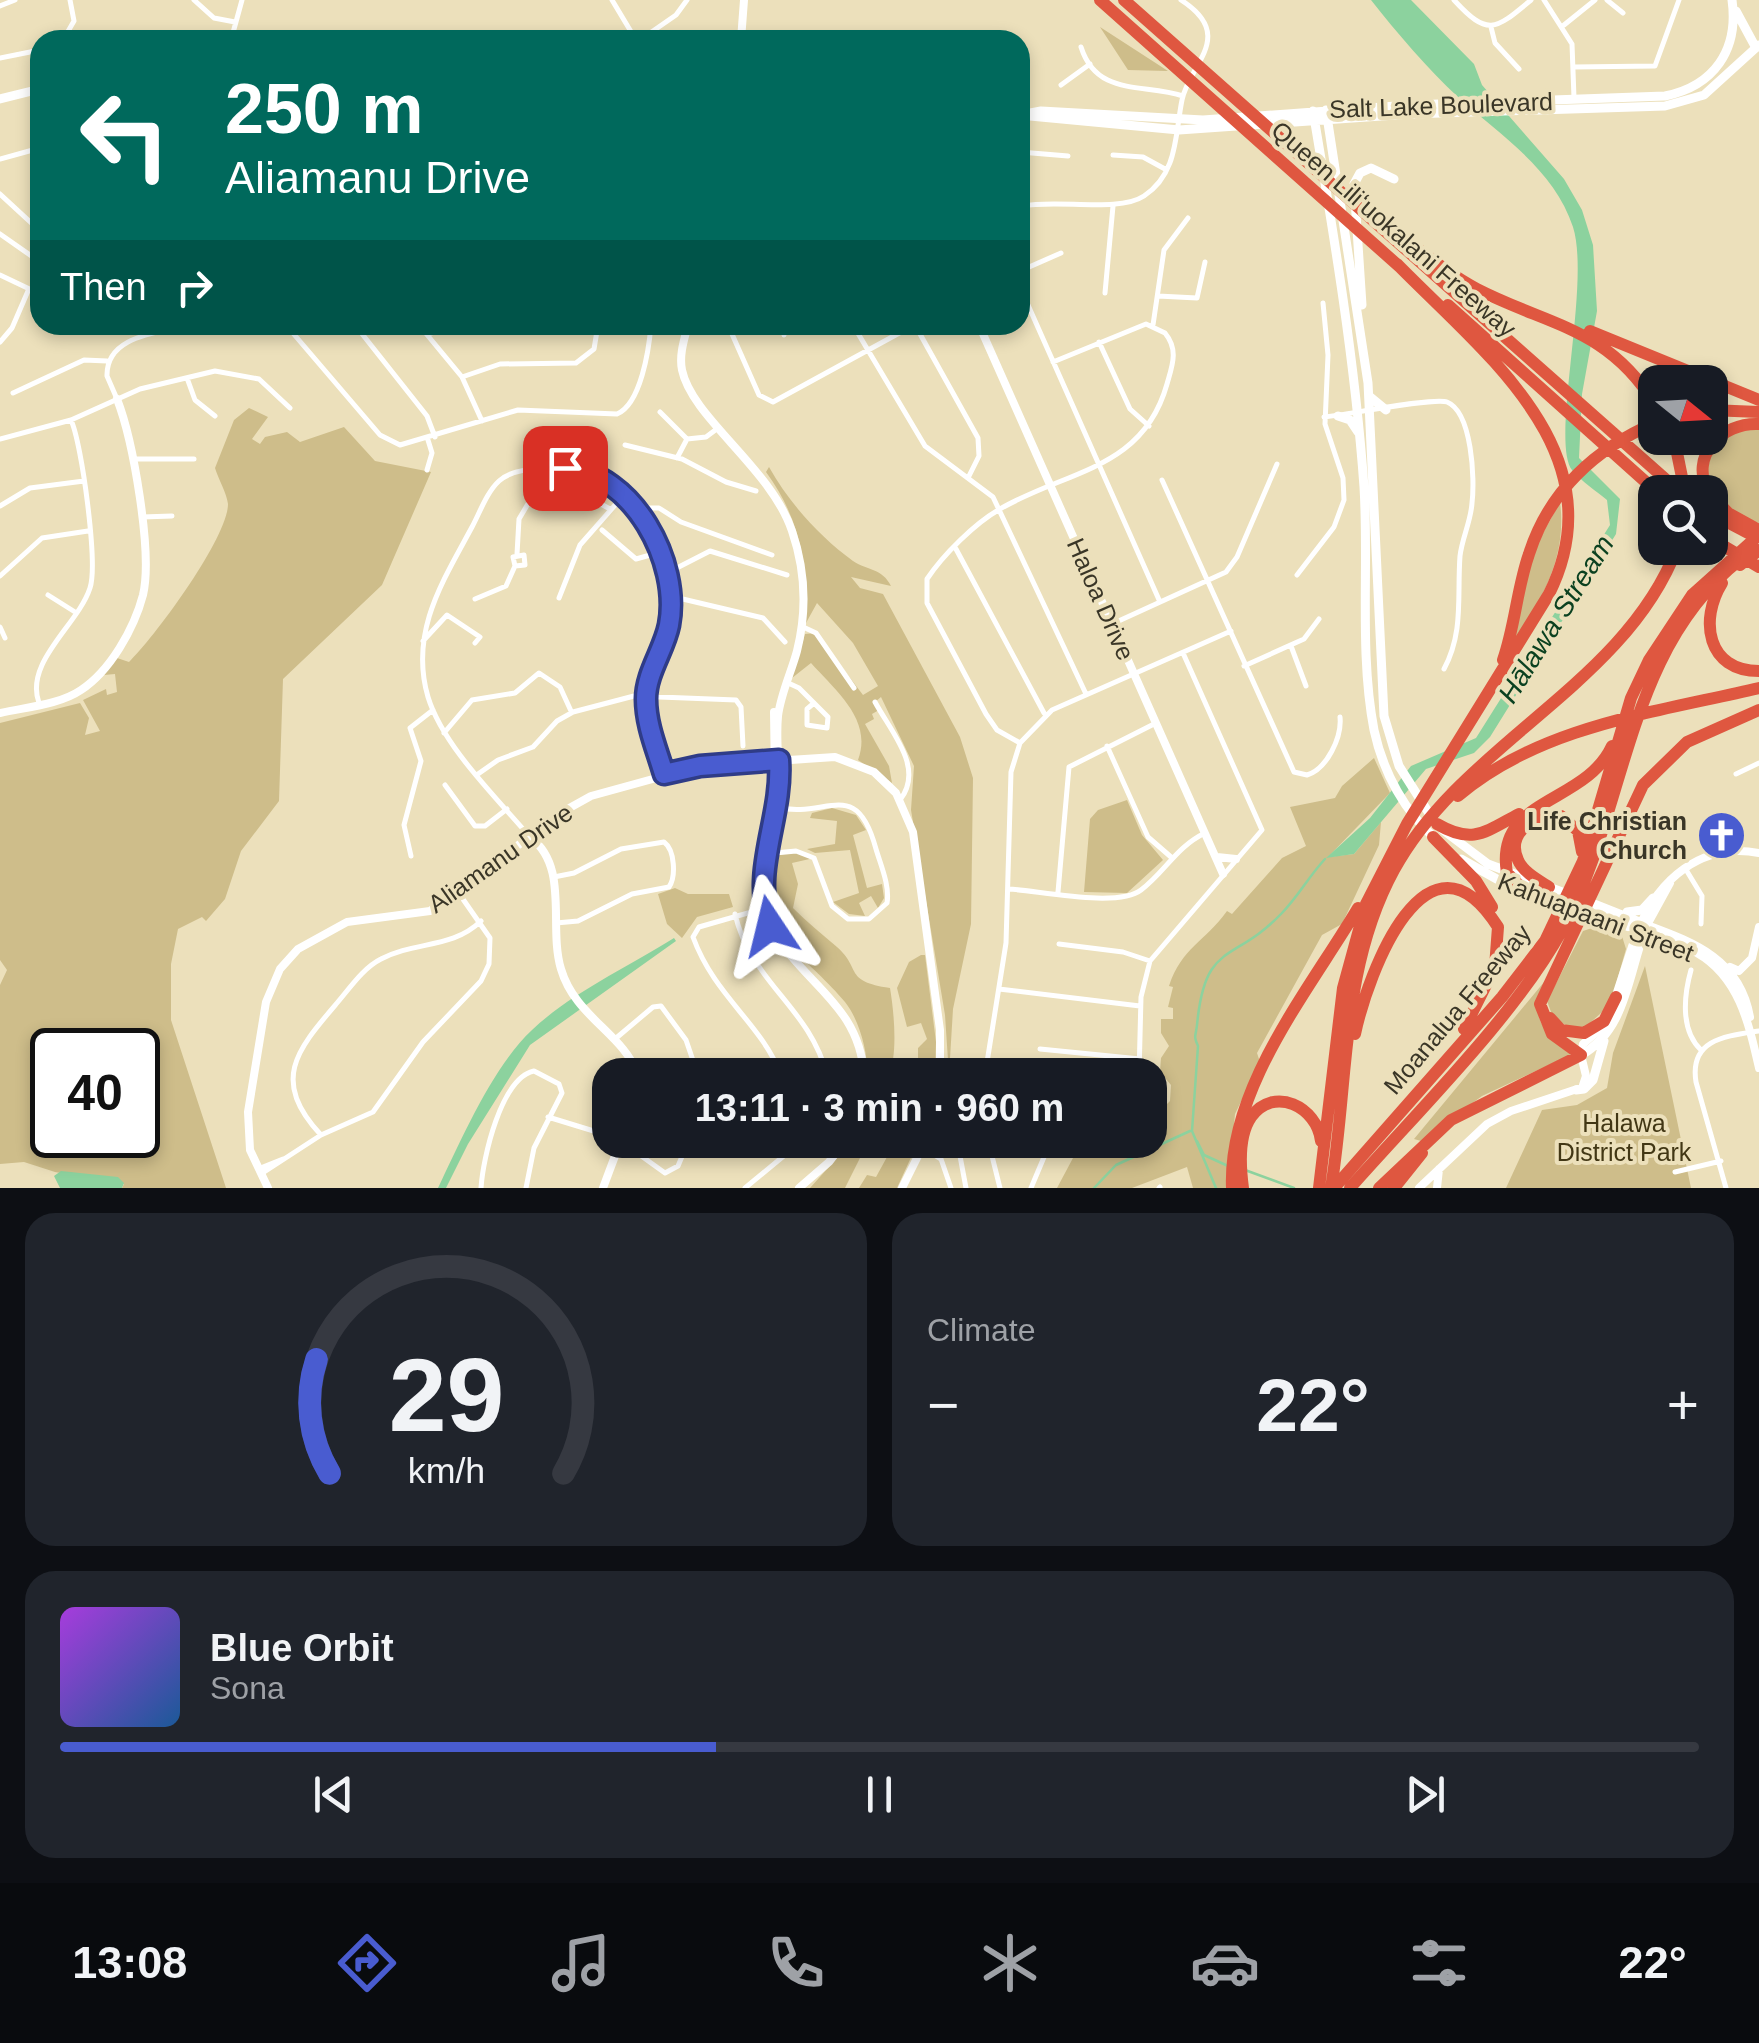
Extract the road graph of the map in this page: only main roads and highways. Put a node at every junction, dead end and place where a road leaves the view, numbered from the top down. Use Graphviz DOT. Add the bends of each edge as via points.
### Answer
graph roads {
  1 [pos="1100,0"];
  2 [pos="1124,0"];
  3 [pos="1732,1"];
  4 [pos="1758,46"];
  5 [pos="30,92"];
  6 [pos="0,99"];
  7 [pos="1573,104"];
  8 [pos="1030,113"];
  9 [pos="1326,115"];
  10 [pos="1314,116"];
  11 [pos="1311,165"];
  12 [pos="1394,179"];
  13 [pos="1437,301"];
  14 [pos="1598,338"];
  15 [pos="1364,348"];
  16 [pos="1638,382"];
  17 [pos="1368,394"];
  18 [pos="1356,399"];
  19 [pos="1759,400"];
  20 [pos="1386,410"];
  21 [pos="1728,411"];
  22 [pos="1759,412"];
  23 [pos="1759,424"];
  24 [pos="1638,432"];
  25 [pos="1359,433"];
  26 [pos="1662,475"];
  27 [pos="1704,475"];
  28 [pos="1638,476"];
  29 [pos="1728,514"];
  30 [pos="1728,521"];
  31 [pos="1759,533"];
  32 [pos="1728,540"];
  33 [pos="1728,546"];
  34 [pos="1759,550"];
  35 [pos="1731,562"];
  36 [pos="1669,565"];
  37 [pos="1759,567"];
  38 [pos="1759,671"];
  39 [pos="1759,688"];
  40 [pos="1631,698"];
  41 [pos="1759,707"];
  42 [pos="1474,716"];
  43 [pos="1554,799"];
  44 [pos="1435,831"];
  45 [pos="1400,838"];
  46 [pos="1511,874"];
  47 [pos="1523,890"];
  48 [pos="1552,893"];
  49 [pos="1653,898"];
  50 [pos="1378,901"];
  51 [pos="1608,912"];
  52 [pos="1498,927"];
  53 [pos="1642,928"];
  54 [pos="1630,952"];
  55 [pos="1551,978"];
  56 [pos="1502,997"];
  57 [pos="1616,998"];
  58 [pos="1608,1032"];
  59 [pos="1468,1054"];
  60 [pos="1581,1060"];
  61 [pos="1580,1087"];
  62 [pos="1499,1094"];
  63 [pos="1402,1110"];
  64 [pos="1337,1156"];
  65 [pos="1237,1160"];
  66 [pos="1346,1178"];
  67 [pos="1238,1183"];
  68 [pos="1318,1188"];
  69 [pos="1331,1188"];
  70 [pos="1379,1188"];
  71 [pos="1394,1188"];
  1 -- 13 [label="highway, Queen Liliʻuokalani Freeway"];
  2 -- 11 [label="highway, Queen Liliʻuokalani Freeway"];
  3 -- 4 [label="main road"];
  3 -- 7 [label="main road, Salt Lake Boulevard" via="1730,44 1718,68 1694,88"];
  4 -- 7 [label="main road, Salt Lake Boulevard" via="1691,101"];
  5 -- 6 [label="main road"];
  7 -- 9 [label="main road, Salt Lake Boulevard"];
  7 -- 9 [label="main road, Salt Lake Boulevard" via="1458,103"];
  8 -- 10 [label="main road, Salt Lake Boulevard" via="1179,125"];
  9 -- 10 [label="main road, Salt Lake Boulevard"];
  9 -- 15 [label="main road, Kahuapaani Street"];
  10 -- 18 [label="main road, Kahuapaani Street"];
  11 -- 14 [label="highway" via="1482,292"];
  11 -- 26 [label="highway, Queen Liliʻuokalani Freeway"];
  12 -- 15 [label="main road" via="1371,168 1354,184"];
  13 -- 28 [label="highway, Queen Liliʻuokalani Freeway"];
  13 -- 42 [label="highway" via="1537,414 1559,460 1569,509 1556,581"];
  14 -- 16 [label="highway"];
  14 -- 19 [label="highway"];
  15 -- 17 [label="main road, Kahuapaani Street"];
  17 -- 20 [label="main road"];
  17 -- 44 [label="main road, Kahuapaani Street" via="1382,696 1399,766"];
  18 -- 25 [label="main road, Kahuapaani Street"];
  18 -- 25 [label="main road" via="1338,416"];
  21 -- 22 [label="highway"];
  23 -- 27 [label="highway" via="1736,426 1712,443"];
  24 -- 42 [label="highway" via="1589,462 1548,514 1529,554 1504,658"];
  25 -- 44 [label="main road, Kahuapaani Street" via="1372,708 1386,768 1404,802"];
  29 -- 31 [label="highway"];
  30 -- 31 [label="highway"];
  31 -- 35 [label="highway"];
  32 -- 34 [label="highway"];
  33 -- 37 [label="highway"];
  34 -- 35 [label="highway"];
  35 -- 38 [label="highway" via="1708,632 1729,664"];
  35 -- 40 [label="highway, Moanalua Freeway" via="1692,594"];
  35 -- 59 [label="highway, Moanalua Freeway" via="1686,618 1652,677 1596,857 1562,930"];
  36 -- 50 [label="highway" via="1603,654 1441,804"];
  39 -- 50 [label="highway" via="1524,753 1464,791 1419,836"];
  40 -- 43 [label="highway" via="1599,768"];
  40 -- 56 [label="highway, Moanalua Freeway" via="1571,891 1545,942"];
  41 -- 55 [label="highway" via="1695,738 1650,775"];
  41 -- 59 [label="highway" via="1685,736 1646,769 1552,957"];
  42 -- 45 [label="highway"];
  43 -- 44 [label="highway" via="1474,836"];
  43 -- 46 [label="highway" via="1526,814 1508,835"];
  44 -- 46 [label="main road, Kahuapaani Street"];
  44 -- 47 [label="main road, Kahuapaani Street" via="1477,870"];
  44 -- 52 [label="highway" via="1487,896"];
  45 -- 65 [label="highway" via="1250,1092 1237,1126"];
  45 -- 68 [label="highway" via="1350,953"];
  46 -- 47 [label="highway"];
  46 -- 48 [label="main road, Kahuapaani Street"];
  47 -- 48 [label="main road, Kahuapaani Street"];
  48 -- 51 [label="main road, Kahuapaani Street"];
  48 -- 56 [label="highway" via="1518,863 1515,850 1524,828 1549,814 1578,831 1580,860 1542,940"];
  49 -- 51 [label="main road" via="1636,912"];
  50 -- 64 [label="highway" via="1354,981"];
  51 -- 53 [label="main road, Kahuapaani Street"];
  51 -- 54 [label="main road" via="1627,935"];
  52 -- 63 [label="highway" via="1495,967 1472,1019"];
  52 -- 64 [label="highway" via="1478,899 1457,891 1426,896 1400,919 1366,992"];
  53 -- 54 [label="main road"];
  53 -- 58 [label="main road"];
  54 -- 57 [label="main road"];
  55 -- 57 [label="highway" via="1546,1011 1567,1032 1598,1027"];
  55 -- 60 [label="highway" via="1540,1004 1545,1024"];
  56 -- 63 [label="highway, Moanalua Freeway"];
  58 -- 60 [label="main road"];
  58 -- 61 [label="main road" via="1593,1080"];
  59 -- 66 [label="highway, Moanalua Freeway"];
  60 -- 62 [label="highway"];
  62 -- 70 [label="highway" via="1436,1131"];
  62 -- 71 [label="highway" via="1435,1139"];
  63 -- 66 [label="highway, Moanalua Freeway"];
  64 -- 69 [label="highway"];
  65 -- 67 [label="highway"];
  65 -- 68 [label="highway" via="1254,1114 1273,1102 1296,1104 1320,1132"];
  66 -- 69 [label="highway, Moanalua Freeway"];
}
